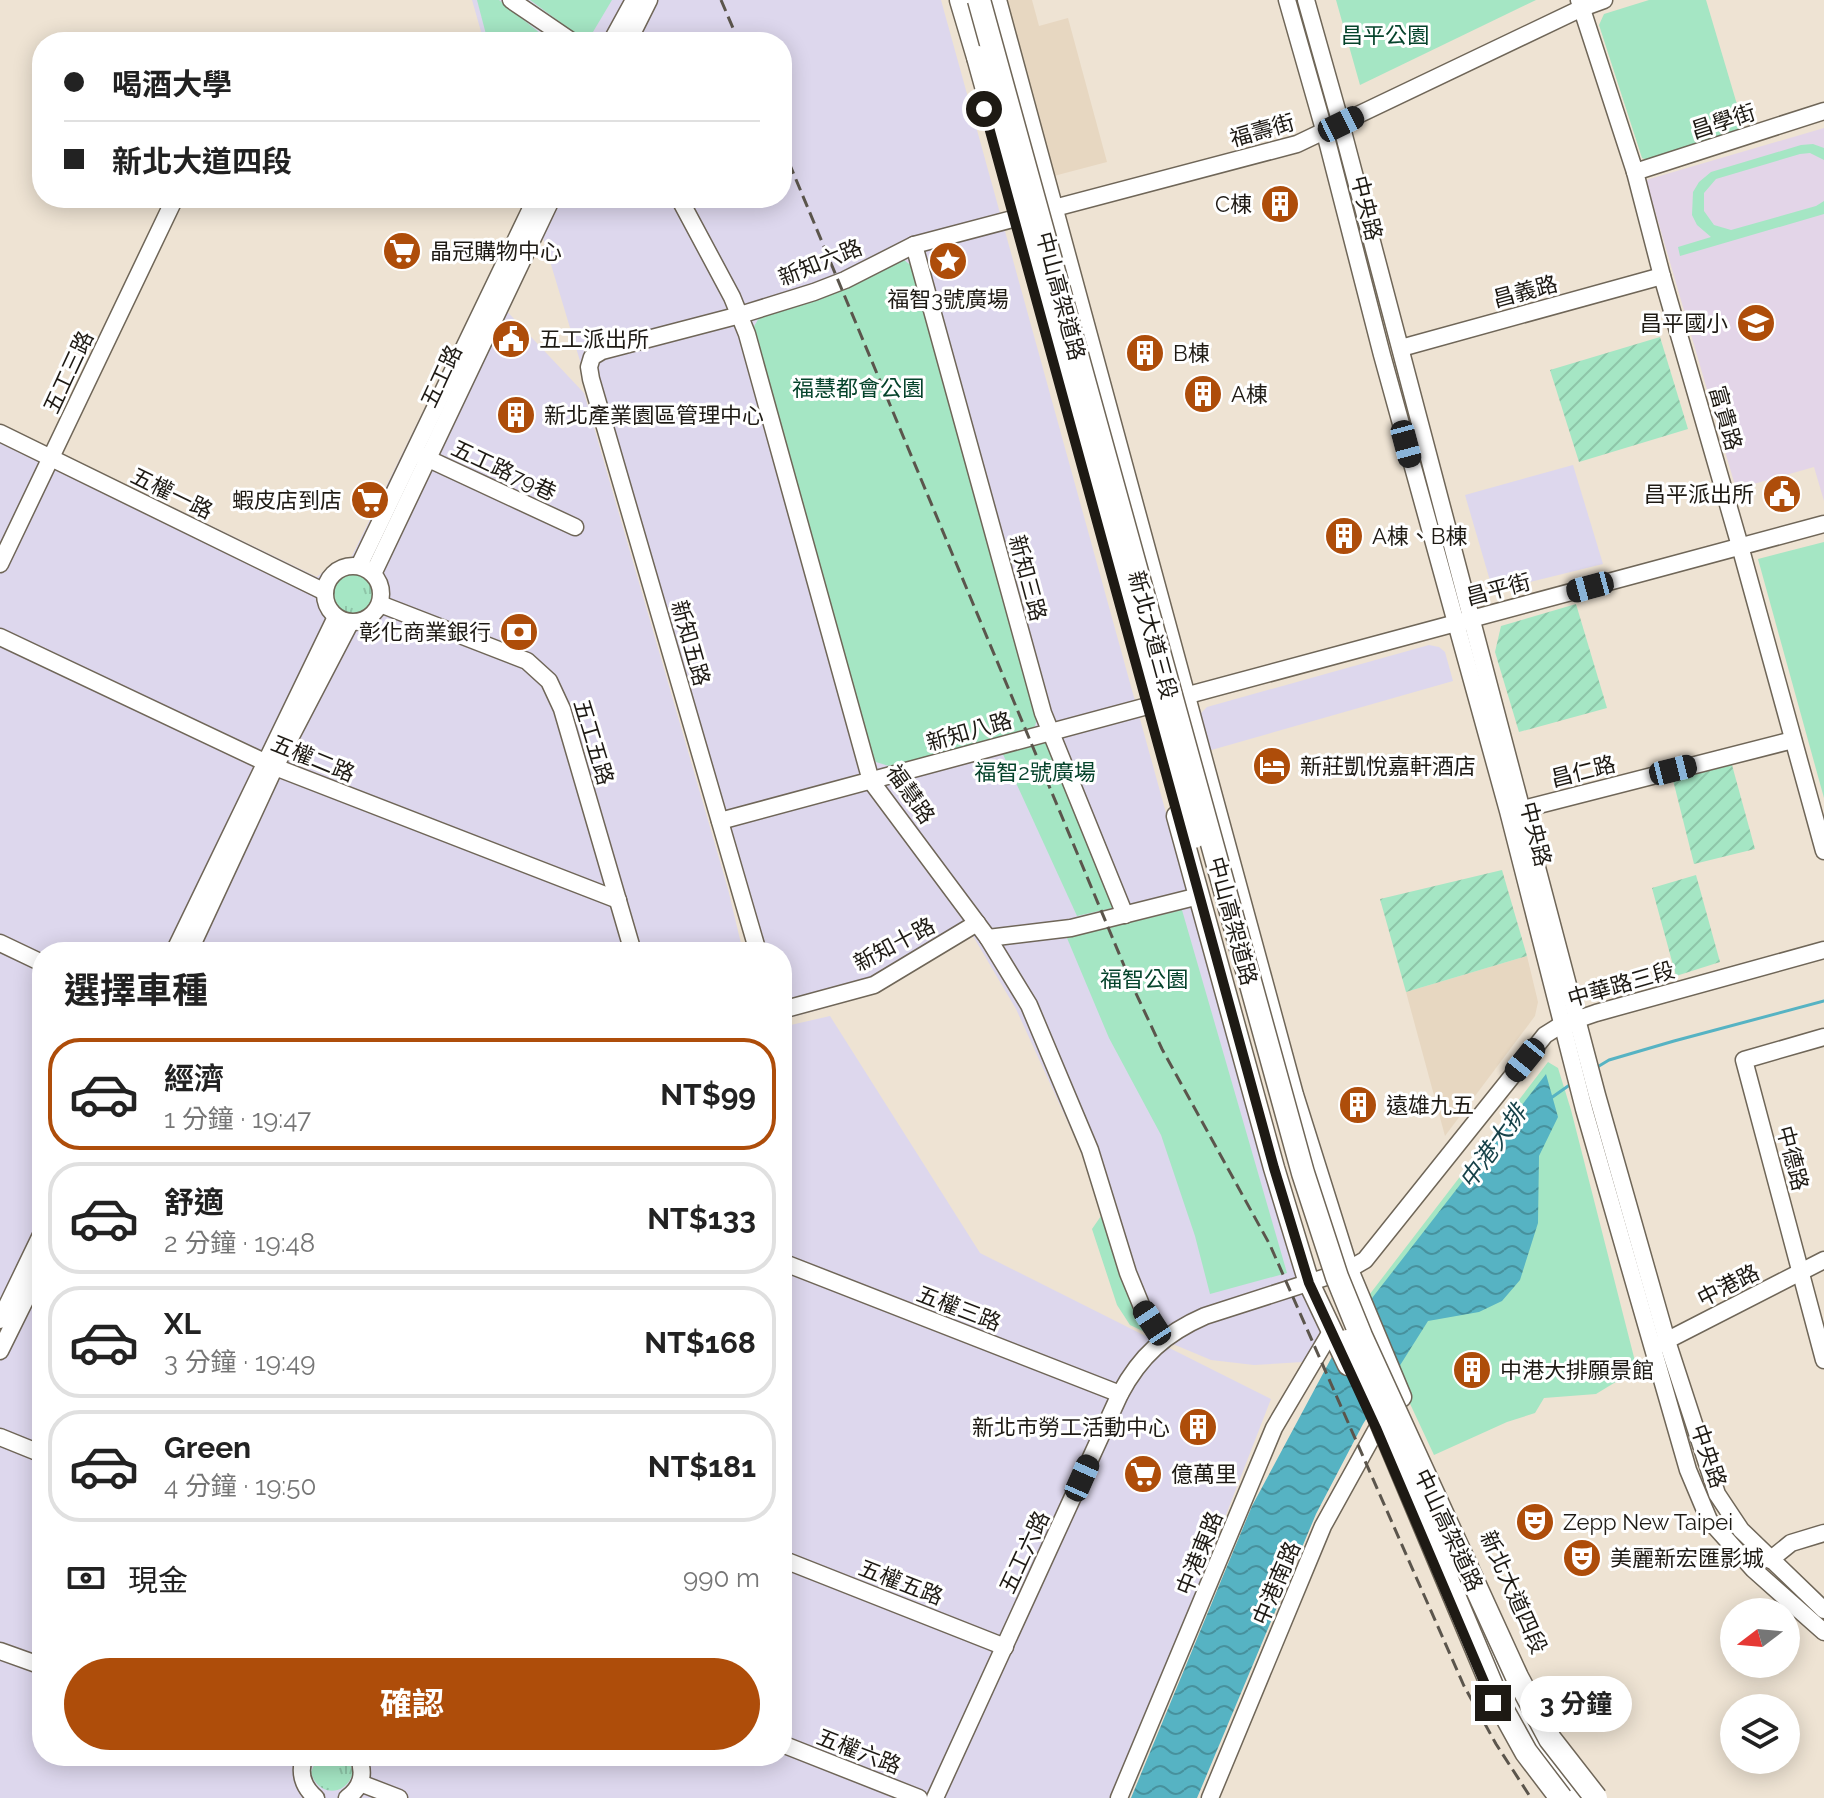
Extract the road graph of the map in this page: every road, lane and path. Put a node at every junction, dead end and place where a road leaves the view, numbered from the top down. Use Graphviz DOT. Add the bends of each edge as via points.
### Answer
graph roads {
  1 [pos="511,0"];
  2 [pos="634,0"];
  3 [pos="649,0"];
  4 [pos="954,0"];
  5 [pos="965,0"];
  6 [pos="979,0"];
  7 [pos="996,0"];
  8 [pos="1287,0"];
  9 [pos="1306,0"];
  10 [pos="1604,0"];
  11 [pos="1580,4"];
  12 [pos="558,32"];
  13 [pos="616,32"];
  14 [pos="633,32"];
  15 [pos="1824,111"];
  16 [pos="1341,124"];
  17 [pos="1325,133"];
  18 [pos="1635,172"];
  19 [pos="170,208"];
  20 [pos="532,208"];
  21 [pos="547,208"];
  22 [pos="684,208"];
  23 [pos="1052,208"];
  24 [pos="1022,216"];
  25 [pos="914,245"];
  26 [pos="1662,276"];
  27 [pos="740,315"];
  28 [pos="1401,348"];
  29 [pos="602,351"];
  30 [pos="0,433"];
  31 [pos="421,455"];
  32 [pos="52,458"];
  33 [pos="1824,524"];
  34 [pos="575,527"];
  35 [pos="1740,546"];
  36 [pos="0,564"];
  37 [pos="366,570"];
  38 [pos="325,592"];
  39 [pos="380,604"];
  40 [pos="343,620"];
  41 [pos="1462,621"];
  42 [pos="0,637"];
  43 [pos="1165,699"];
  44 [pos="1050,731"];
  45 [pos="1793,740"];
  46 [pos="270,765"];
  47 [pos="871,781"];
  48 [pos="1523,809"];
  49 [pos="720,821"];
  50 [pos="1824,851"];
  51 [pos="1199,896"];
  52 [pos="618,900"];
  53 [pos="1125,915"];
  54 [pos="977,923"];
  55 [pos="988,938"];
  56 [pos="179,942"];
  57 [pos="193,942"];
  58 [pos="630,942"];
  59 [pos="755,942"];
  60 [pos="0,943"];
  61 [pos="1824,950"];
  62 [pos="32,958"];
  63 [pos="792,1007"];
  64 [pos="1579,1019"];
  65 [pos="1561,1025"];
  66 [pos="1824,1037"];
  67 [pos="1577,1051"];
  68 [pos="1824,1260"];
  69 [pos="792,1266"];
  70 [pos="1801,1273"];
  71 [pos="32,1275"];
  72 [pos="32,1279"];
  73 [pos="1330,1281"];
  74 [pos="1346,1318"];
  75 [pos="0,1320"];
  76 [pos="1162,1339"];
  77 [pos="1659,1344"];
  78 [pos="0,1351"];
  79 [pos="1824,1360"];
  80 [pos="1120,1394"];
  81 [pos="1386,1408"];
  82 [pos="0,1437"];
  83 [pos="32,1450"];
  84 [pos="1824,1533"];
  85 [pos="1770,1560"];
  86 [pos="792,1563"];
  87 [pos="1824,1610"];
  88 [pos="1824,1632"];
  89 [pos="1005,1647"];
  90 [pos="0,1651"];
  91 [pos="32,1662"];
  92 [pos="792,1748"];
  93 [pos="300,1766"];
  94 [pos="360,1766"];
  95 [pos="360,1783"];
  96 [pos="316,1798"];
  97 [pos="347,1798"];
  98 [pos="399,1798"];
  99 [pos="919,1798"];
  100 [pos="935,1798"];
  101 [pos="1119,1798"];
  102 [pos="1210,1798"];
  103 [pos="1552,1798"];
  104 [pos="1561,1798"];
  105 [pos="1578,1798"];
  106 [pos="1596,1798"];
  107 [pos="1607,1798"];
  1 -- 12 [label="street"];
  2 -- 13 [label="street"];
  3 -- 14 [label="street"];
  4 -- 24 [label="main road, 新北大道三段"];
  5 -- 24 [label="main road, 新北大道三段"];
  5 -- 104 [label="highway, 中山高架道路, bridge" via="1319,1271 1500,1705 1526,1752"];
  6 -- 106 [label="highway, 中山高架道路, bridge" via="1303,1173 1337,1277 1523,1690 1556,1749"];
  7 -- 23 [label="main road, 新北大道三段"];
  8 -- 17 [label="street, 中央路"];
  9 -- 16 [label="street, 中央路"];
  10 -- 11 [label="street, 福壽街"];
  11 -- 16 [label="street, 福壽街"];
  11 -- 18 [label="street, 富貴路"];
  15 -- 18 [label="street, 昌學街"];
  16 -- 17 [label="street, 福壽街"];
  16 -- 28 [label="street, 中央路"];
  17 -- 23 [label="street, 福壽街"];
  17 -- 41 [label="street, 中央路"];
  18 -- 26 [label="street, 富貴路"];
  19 -- 32 [label="street, 五工三路"];
  20 -- 31 [label="street, 五工路"];
  21 -- 31 [label="street, 五工路"];
  22 -- 27 [label="street, 福慧路"];
  23 -- 24 [label="street, 新知六路"];
  23 -- 43 [label="main road, 新北大道三段"];
  24 -- 25 [label="street, 新知六路"];
  24 -- 43 [label="main road, 新北大道三段"];
  25 -- 27 [label="street, 新知六路" via="835,284"];
  25 -- 44 [label="street, 新知三路"];
  26 -- 28 [label="street, 昌義路"];
  26 -- 35 [label="street, 富貴路"];
  27 -- 29 [label="street, 新知六路"];
  27 -- 47 [label="street, 福慧路"];
  28 -- 41 [label="street, 中央路"];
  29 -- 49 [label="street, 新知五路" via="590,362 591,379"];
  30 -- 32 [label="street, 五權一路"];
  31 -- 34 [label="street, 五工路79巷"];
  31 -- 37 [label="street, 五工路"];
  32 -- 36 [label="street, 五工三路"];
  32 -- 38 [label="street, 五權一路"];
  33 -- 35 [label="street, 昌平街"];
  35 -- 41 [label="street, 昌平街"];
  35 -- 45 [label="street, 富貴路"];
  37 -- 38 [label="street" via="347,566 335,573"];
  37 -- 39 [label="street" via="381,591"];
  38 -- 40 [label="street" via="328,609"];
  39 -- 40 [label="street" via="371,617 357,623"];
  39 -- 52 [label="street, 五工五路" via="527,661 549,681"];
  40 -- 46 [label="street"];
  41 -- 43 [label="street, 昌平街"];
  41 -- 48 [label="street, 中央路"];
  41 -- 65 [label="street, 中央路"];
  42 -- 46 [label="street, 五權二路"];
  43 -- 44 [label="street, 新知八路"];
  43 -- 51 [label="main road, 新北大道三段"];
  43 -- 73 [label="main road, 新北大道三段" via="1293,1095"];
  44 -- 47 [label="street, 新知八路"];
  44 -- 53 [label="street, 新知三路"];
  45 -- 48 [label="street, 昌仁路"];
  45 -- 50 [label="street, 富貴路"];
  46 -- 52 [label="street, 五權二路"];
  46 -- 56 [label="street"];
  46 -- 57 [label="street"];
  47 -- 49 [label="street, 新知八路"];
  47 -- 54 [label="street, 福慧路"];
  48 -- 64 [label="street, 中央路"];
  49 -- 59 [label="street, 新知五路"];
  51 -- 53 [label="street"];
  51 -- 73 [label="main road, 新北大道三段" via="1274,1168"];
  52 -- 58 [label="street, 五工五路"];
  53 -- 55 [label="street"];
  54 -- 55 [label="street, 福慧路"];
  54 -- 63 [label="street, 新知十路" via="874,985"];
  55 -- 76 [label="street, 福慧路" via="1029,1005 1090,1150 1128,1273"];
  60 -- 62 [label="street"];
  61 -- 64 [label="street, 中華路三段"];
  64 -- 65 [label="street, 中華路三段"];
  64 -- 67 [label="street, 中央路"];
  65 -- 67 [label="street, 中央路"];
  65 -- 73 [label="street, 中華路三段" via="1545,1035 1365,1260"];
  66 -- 70 [label="street, 中德路" via="1744,1060"];
  67 -- 77 [label="street, 中央路" via="1597,1095"];
  67 -- 77 [label="street, 中央路" via="1584,1109"];
  68 -- 70 [label="street, 中港路"];
  69 -- 80 [label="street, 五權三路"];
  70 -- 77 [label="street, 中港路"];
  70 -- 79 [label="street, 中德路"];
  71 -- 75 [label="street"];
  72 -- 78 [label="street"];
  73 -- 74 [label="main road, 新北大道四段"];
  73 -- 74 [label="main road, 新北大道四段"];
  73 -- 76 [label="street, 五工六路" via="1205,1316"];
  73 -- 81 [label="main road, 新北大道四段, bridge" via="1368,1381"];
  74 -- 81 [label="main road, 新北大道四段, bridge"];
  74 -- 101 [label="street, 中港東路" via="1274,1428"];
  76 -- 80 [label="street, 五工六路"];
  77 -- 85 [label="street, 中央路" via="1717,1494"];
  77 -- 88 [label="street, 中央路" via="1688,1470 1709,1520 1753,1569"];
  80 -- 89 [label="street, 五工六路"];
  81 -- 102 [label="street, 中港南路" via="1323,1526"];
  81 -- 103 [label="main road, 新北大道四段" via="1493,1703"];
  81 -- 105 [label="highway" via="1519,1713"];
  81 -- 107 [label="main road, 新北大道四段" via="1551,1726"];
  82 -- 83 [label="street"];
  84 -- 85 [label="street" via="1791,1543"];
  85 -- 87 [label="street, 中央路"];
  86 -- 89 [label="street, 五權五路"];
  89 -- 100 [label="street, 五工六路"];
  90 -- 91 [label="street"];
  92 -- 99 [label="street, 五權六路"];
  93 -- 96 [label="street" via="305,1787"];
  94 -- 95 [label="street"];
  95 -- 97 [label="street"];
  95 -- 98 [label="street"];
}
